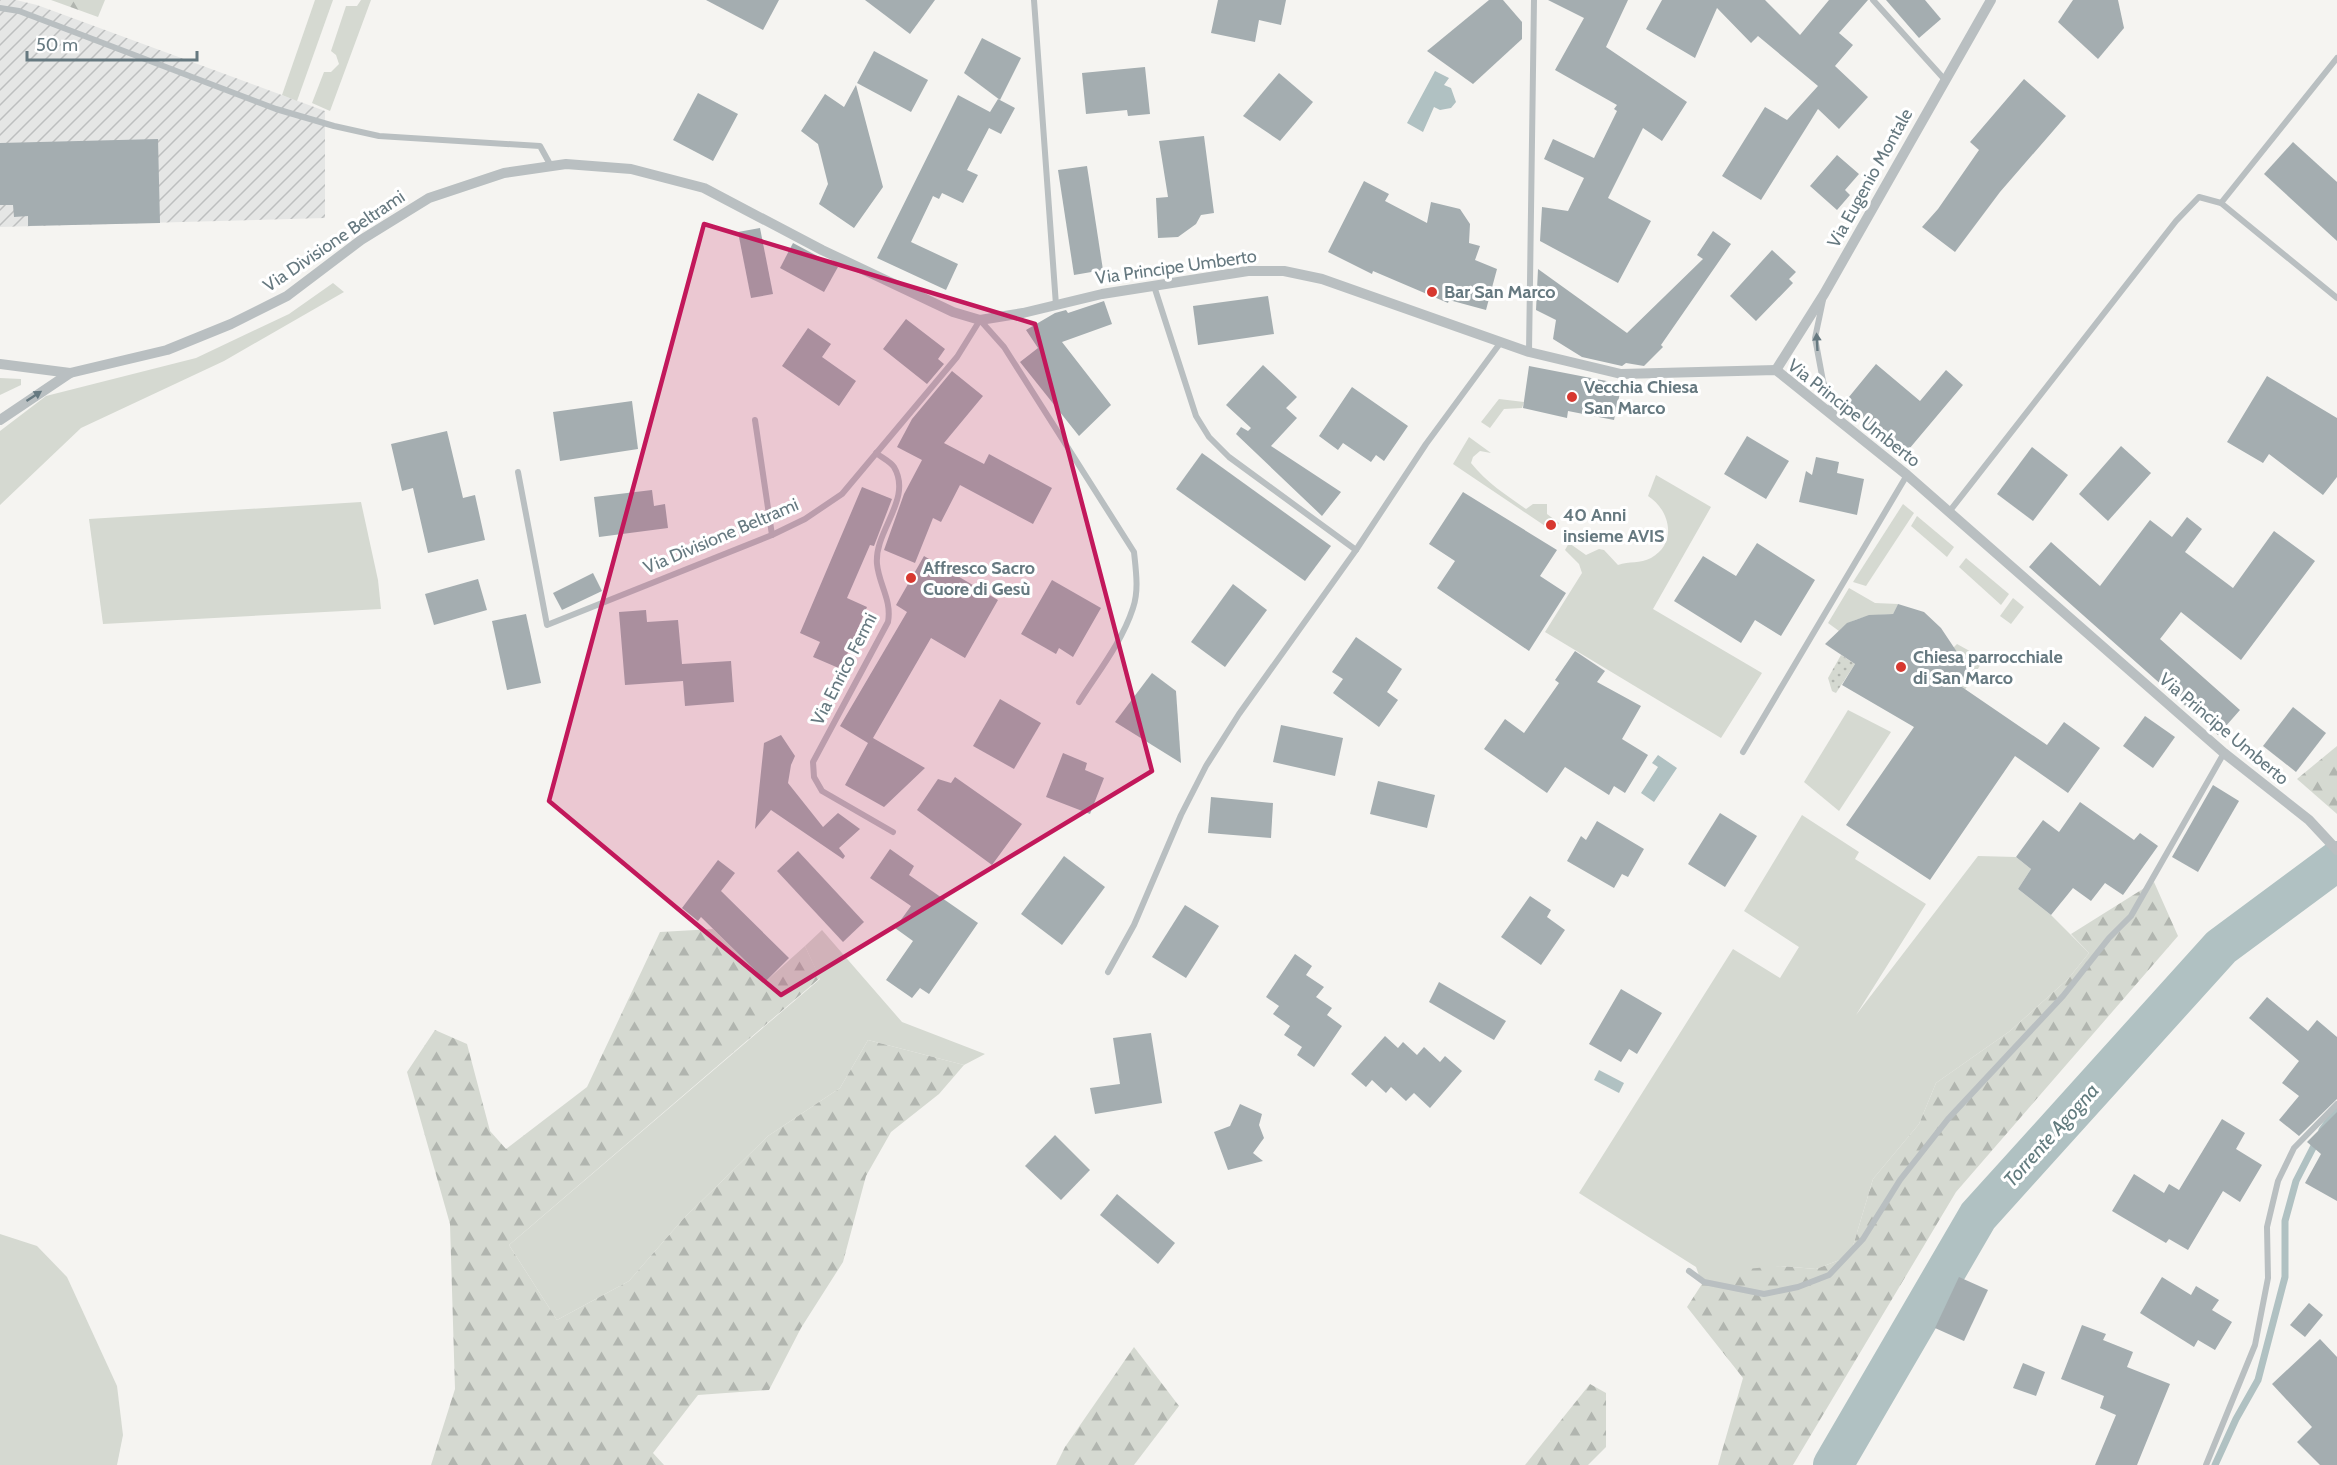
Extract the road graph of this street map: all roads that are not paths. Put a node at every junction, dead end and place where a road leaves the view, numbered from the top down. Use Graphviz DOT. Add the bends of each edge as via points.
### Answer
graph roads {
  1 [pos="1034,0"];
  2 [pos="1534,0"];
  3 [pos="1873,0"];
  4 [pos="1991,0"];
  5 [pos="0,8"];
  6 [pos="2337,58"];
  7 [pos="1944,80"];
  8 [pos="551,166"];
  9 [pos="2221,203"];
  10 [pos="1154,285"];
  11 [pos="1824,294"];
  12 [pos="2337,298"];
  13 [pos="1056,305"];
  14 [pos="980,320"];
  15 [pos="1501,342"];
  16 [pos="1529,352"];
  17 [pos="0,364"];
  18 [pos="1776,370"];
  19 [pos="70,373"];
  20 [pos="1836,419"];
  21 [pos="0,420"];
  22 [pos="755,420"];
  23 [pos="876,453"];
  24 [pos="518,472"];
  25 [pos="1907,475"];
  26 [pos="1949,513"];
  27 [pos="772,535"];
  28 [pos="1356,550"];
  29 [pos="1079,702"];
  30 [pos="1743,752"];
  31 [pos="2224,753"];
  32 [pos="893,832"];
  33 [pos="2337,850"];
  34 [pos="1108,972"];
  35 [pos="2337,1104"];
  36 [pos="1689,1271"];
  37 [pos="2206,1465"];
  1 -- 13 [label="street"];
  2 -- 16 [label="street"];
  3 -- 7 [label="street"];
  4 -- 7 [label="street, Via Eugenio Montale"];
  5 -- 8 [label="street" via="19,11 276,109 334,126 379,136 540,146"];
  6 -- 9 [label="street"];
  7 -- 11 [label="street, Via Eugenio Montale"];
  8 -- 14 [label="street, Via Divisione Beltrami" via="631,169 704,188 822,250 953,312"];
  8 -- 19 [label="street, Via Divisione Beltrami" via="504,173 429,198 361,240 287,296 231,324 167,350"];
  9 -- 12 [label="street"];
  9 -- 26 [label="street" via="2199,197 2176,221"];
  10 -- 13 [label="street, Via Principe Umberto"];
  10 -- 15 [label="street, Via Principe Umberto" via="1248,271 1284,271 1322,279"];
  10 -- 28 [label="street" via="1196,416 1209,437 1229,457"];
  11 -- 18 [label="street, Via Eugenio Montale"];
  20 -- 11 [label="street, one-way" via="1823,381 1815,338"];
  13 -- 14 [label="street, Via Principe Umberto"];
  14 -- 23 [label="street, Via Divisione Beltrami" via="957,357"];
  14 -- 29 [label="street" via="1004,347 1134,552 1137,578 1133,608 1116,644"];
  15 -- 16 [label="street, Via Principe Umberto"];
  15 -- 28 [label="street" via="1426,444"];
  16 -- 18 [label="street, Via Principe Umberto" via="1621,374"];
  17 -- 19 [label="street, Via Divisione Beltrami"];
  18 -- 20 [label="street, Via Principe Umberto"];
  21 -- 19 [label="street, Via Divisione Beltrami, one-way"];
  20 -- 25 [label="street, Via Principe Umberto"];
  22 -- 27 [label="street"];
  23 -- 27 [label="street, Via Divisione Beltrami" via="842,494"];
  23 -- 32 [label="street, Via Enrico Fermi" via="894,466 900,490 877,553 890,615 813,762 814,777 822,791"];
  24 -- 27 [label="street, Via Divisione Beltrami" via="547,625"];
  25 -- 26 [label="street, Via Principe Umberto"];
  25 -- 30 [label="street"];
  26 -- 31 [label="street, Via Principe Umberto"];
  28 -- 34 [label="street" via="1206,766 1134,925"];
  31 -- 33 [label="street, Via Principe Umberto" via="2309,820"];
  31 -- 36 [label="street" via="2131,916 1948,1119 1900,1180 1863,1239 1829,1275 1764,1294 1704,1282"];
  35 -- 37 [label="street" via="2294,1148 2278,1181 2267,1227 2268,1278 2255,1345"];
}
